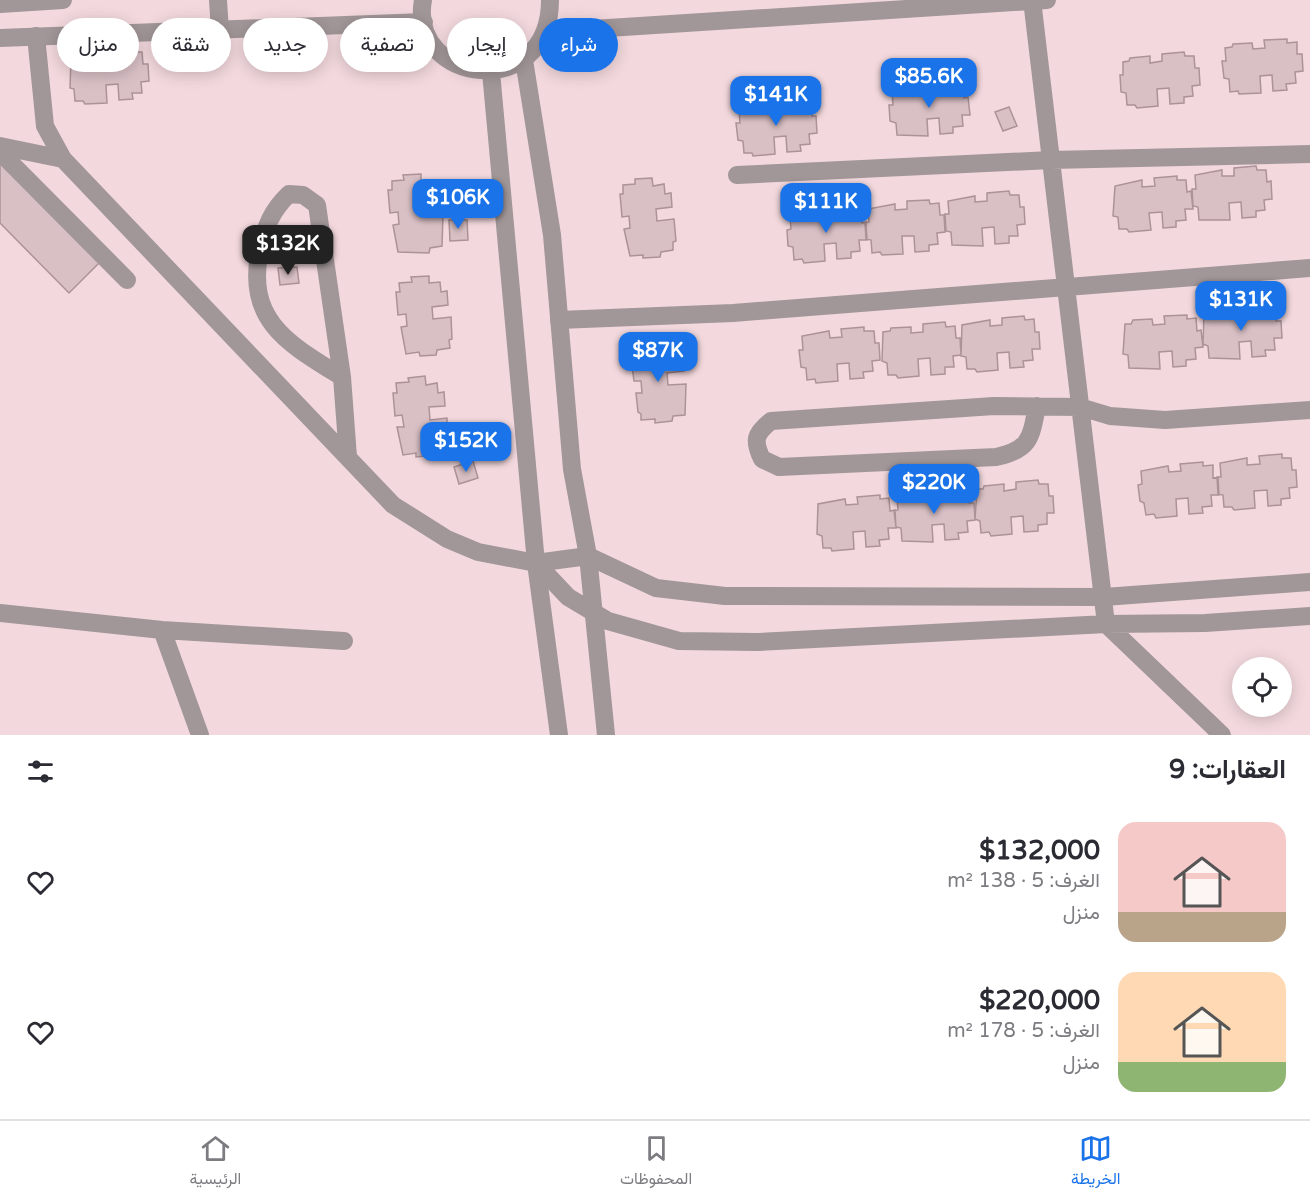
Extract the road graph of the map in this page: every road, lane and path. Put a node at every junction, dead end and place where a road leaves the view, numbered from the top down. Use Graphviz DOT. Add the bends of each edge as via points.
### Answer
graph roads {
  1 [pos="63,0"];
  2 [pos="218,0"];
  3 [pos="423,0"];
  4 [pos="550,0"];
  5 [pos="1037,1"];
  6 [pos="0,4"];
  7 [pos="219,18"];
  8 [pos="424,18"];
  9 [pos="548,18"];
  10 [pos="340,26"];
  11 [pos="618,27"];
  12 [pos="231,31"];
  13 [pos="151,34"];
  14 [pos="36,36"];
  15 [pos="0,38"];
  16 [pos="539,44"];
  17 [pos="435,45"];
  18 [pos="527,57"];
  19 [pos="447,58"];
  20 [pos="490,72"];
  21 [pos="526,72"];
  22 [pos="0,146"];
  23 [pos="0,152"];
  24 [pos="1310,154"];
  25 [pos="63,159"];
  26 [pos="1051,160"];
  27 [pos="737,175"];
  28 [pos="1310,268"];
  29 [pos="127,280"];
  30 [pos="1066,286"];
  31 [pos="559,320"];
  32 [pos="342,377"];
  33 [pos="1037,406"];
  34 [pos="1080,407"];
  35 [pos="1310,410"];
  36 [pos="348,457"];
  37 [pos="588,556"];
  38 [pos="536,563"];
  39 [pos="1310,582"];
  40 [pos="1104,597"];
  41 [pos="0,613"];
  42 [pos="594,613"];
  43 [pos="1310,616"];
  44 [pos="1106,624"];
  45 [pos="162,630"];
  46 [pos="344,641"];
  47 [pos="200,735"];
  48 [pos="559,735"];
  49 [pos="606,735"];
  50 [pos="1222,735"];
  1 -- 6 [label="street"];
  2 -- 7 [label="street"];
  3 -- 8 [label="street"];
  4 -- 9 [label="street"];
  5 -- 11 [label="street"];
  5 -- 26 [label="street"];
  10 -- 12 [label="street"];
  13 -- 14 [label="street"];
  14 -- 15 [label="street"];
  14 -- 25 [label="street" via="45,126"];
  16 -- 18 [label="street"];
  17 -- 19 [label="street"];
  20 -- 38 [label="street"];
  21 -- 31 [label="street" via="552,235"];
  22 -- 25 [label="street"];
  23 -- 29 [label="street"];
  24 -- 26 [label="street"];
  25 -- 36 [label="street"];
  26 -- 27 [label="street"];
  26 -- 30 [label="street"];
  28 -- 30 [label="street"];
  30 -- 31 [label="street" via="733,313"];
  30 -- 34 [label="street"];
  31 -- 37 [label="street" via="572,469"];
  32 -- 32 [label="street" via="299,351 276,330 258,302 258,261 265,226 289,194 303,195 317,206"];
  32 -- 36 [label="street"];
  33 -- 33 [label="street" via="1028,442 1015,453 996,457 780,467 762,459 755,444 757,432 771,421"];
  33 -- 34 [label="street"];
  34 -- 35 [label="street" via="1110,416 1165,420"];
  34 -- 40 [label="street"];
  36 -- 38 [label="street" via="393,505 447,539 478,552"];
  37 -- 38 [label="street"];
  37 -- 40 [label="street" via="656,588 725,596"];
  37 -- 42 [label="street"];
  38 -- 42 [label="street" via="568,597"];
  38 -- 48 [label="street"];
  39 -- 40 [label="street"];
  40 -- 44 [label="street"];
  41 -- 45 [label="street"];
  42 -- 44 [label="street" via="608,621 679,641 758,642"];
  42 -- 49 [label="street"];
  43 -- 44 [label="street"];
  44 -- 50 [label="street"];
  45 -- 46 [label="street"];
  45 -- 47 [label="street"];
}
